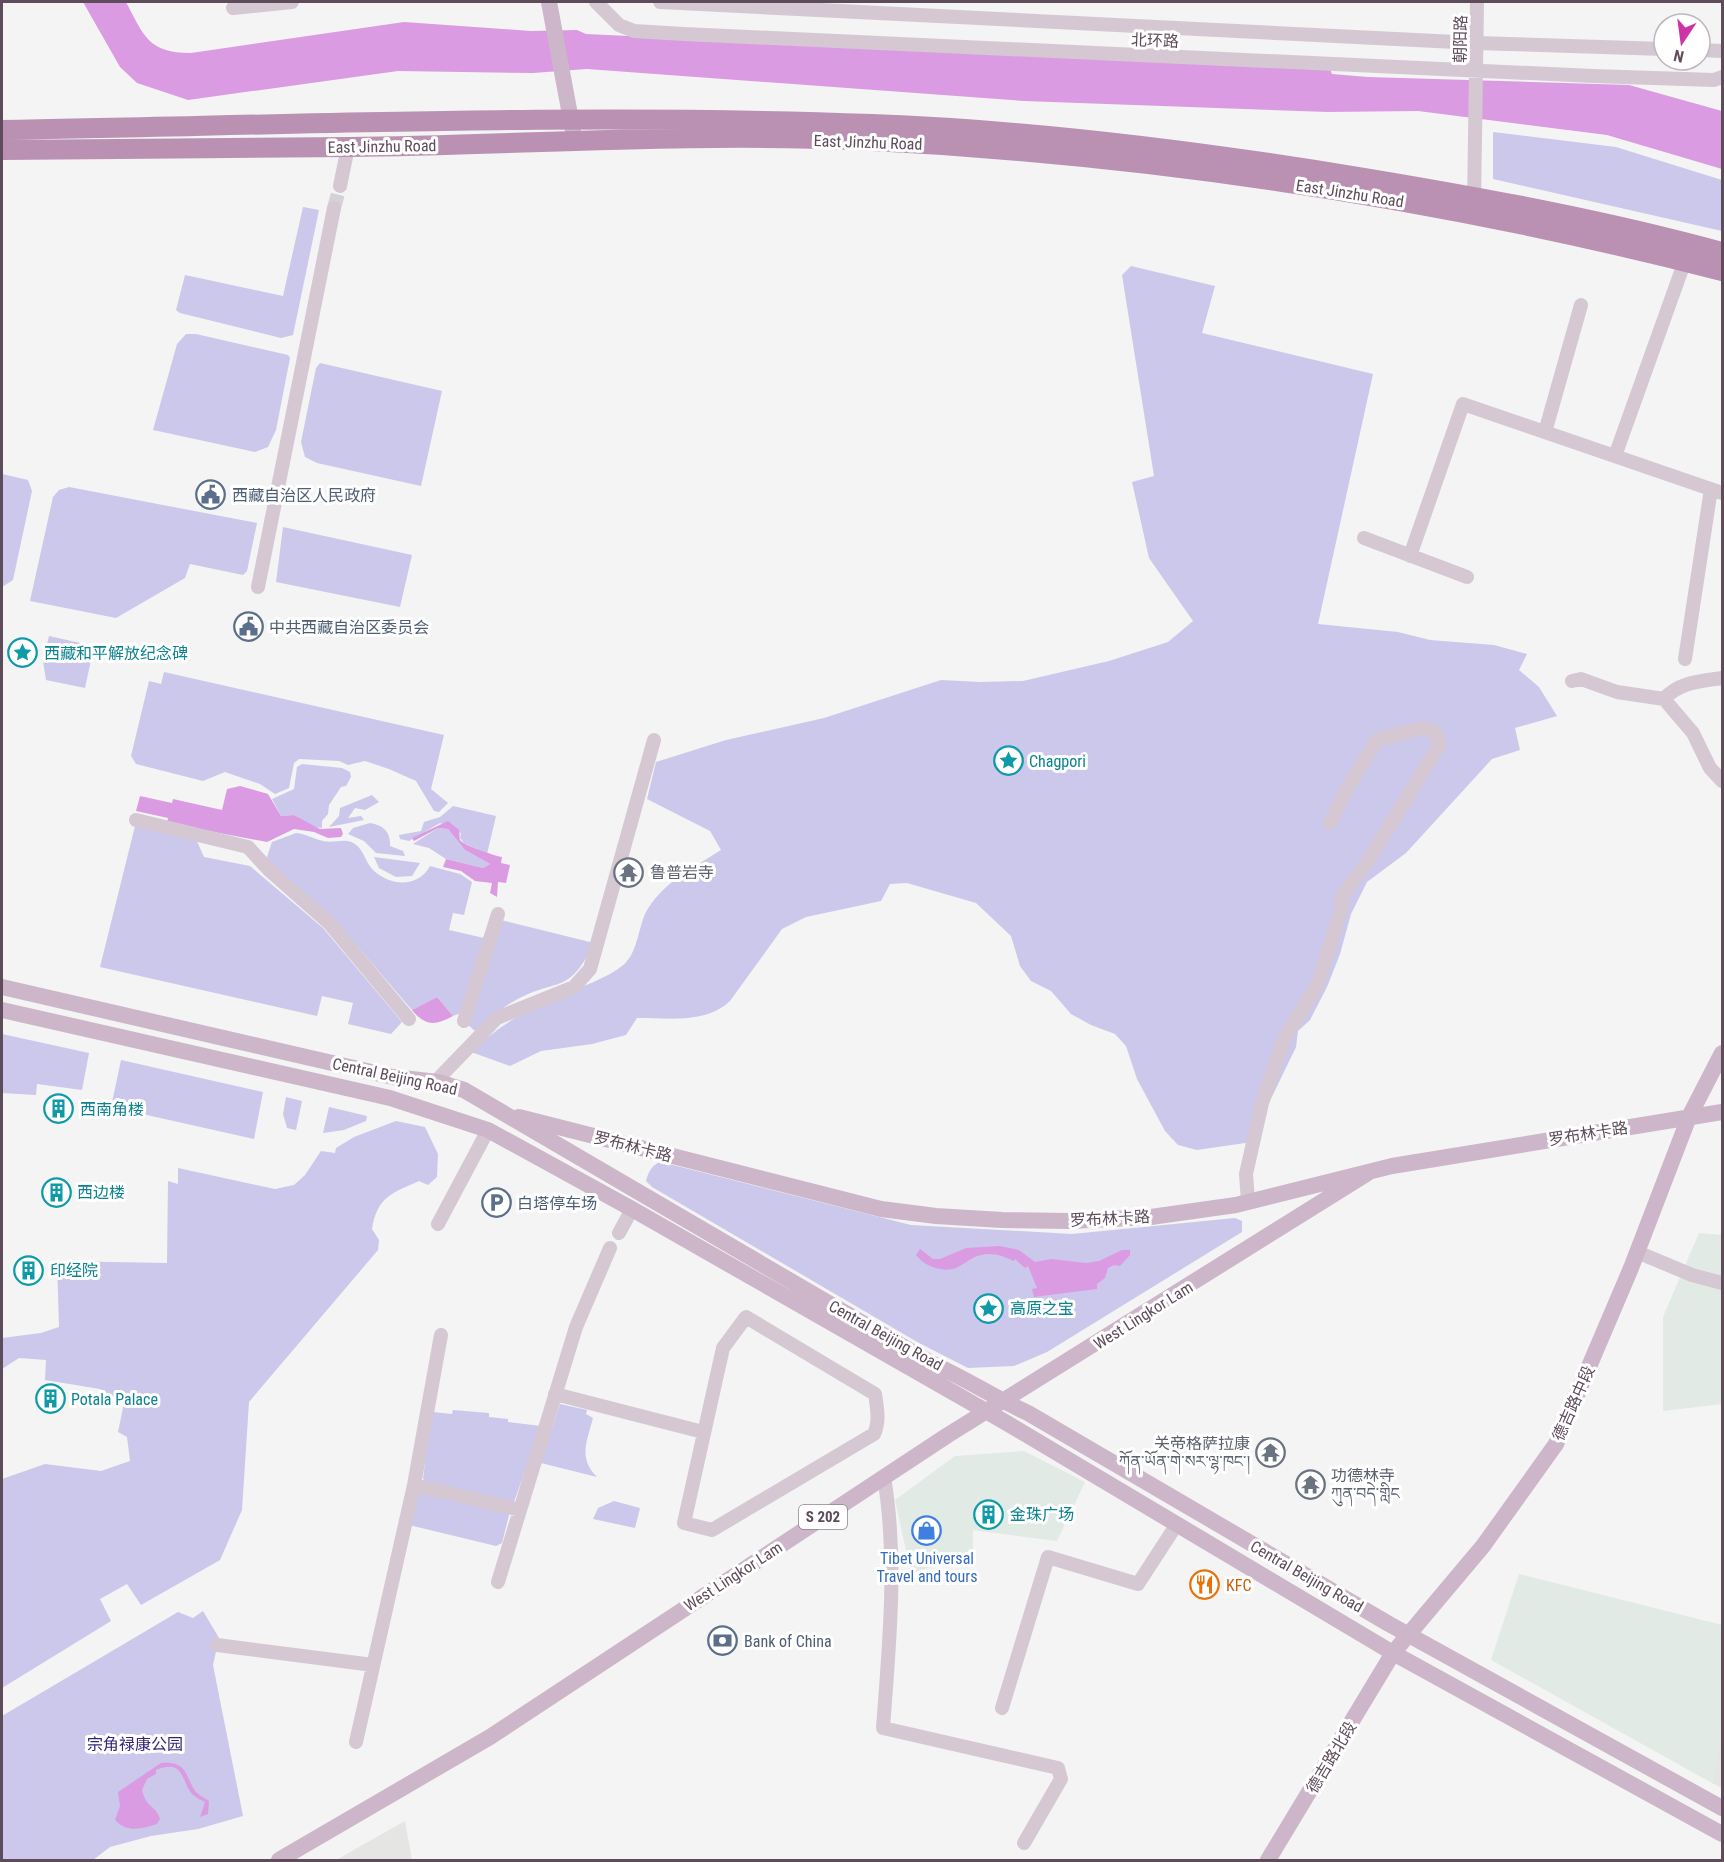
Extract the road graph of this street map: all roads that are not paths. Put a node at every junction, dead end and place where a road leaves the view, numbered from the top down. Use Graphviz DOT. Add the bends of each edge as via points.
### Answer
graph roads {
  1 [pos="292,2"];
  2 [pos="549,2"];
  3 [pos="596,2"];
  4 [pos="660,2"];
  5 [pos="1477,2"];
  6 [pos="233,8"];
  7 [pos="1476,43"];
  8 [pos="1652,49"];
  9 [pos="1476,73"];
  10 [pos="1722,76"];
  11 [pos="571,121"];
  12 [pos="2,130"];
  13 [pos="575,141"];
  14 [pos="348,147"];
  15 [pos="2,150"];
  16 [pos="340,186"];
  17 [pos="1474,204"];
  18 [pos="334,208"];
  19 [pos="1688,252"];
  20 [pos="1722,252"];
  21 [pos="1722,271"];
  22 [pos="1581,305"];
  23 [pos="1545,432"];
  24 [pos="1615,456"];
  25 [pos="1717,491"];
  26 [pos="1364,538"];
  27 [pos="1410,556"];
  28 [pos="1467,577"];
  29 [pos="258,587"];
  30 [pos="1685,659"];
  31 [pos="1722,678"];
  32 [pos="1572,681"];
  33 [pos="1664,699"];
  34 [pos="654,740"];
  35 [pos="1722,780"];
  36 [pos="136,820"];
  37 [pos="1330,823"];
  38 [pos="498,914"];
  39 [pos="2,987"];
  40 [pos="2,1010"];
  41 [pos="409,1019"];
  42 [pos="464,1022"];
  43 [pos="1722,1053"];
  44 [pos="435,1082"];
  45 [pos="501,1111"];
  46 [pos="1722,1112"];
  47 [pos="1689,1117"];
  48 [pos="488,1130"];
  49 [pos="1368,1173"];
  50 [pos="1248,1202"];
  51 [pos="632,1209"];
  52 [pos="438,1224"];
  53 [pos="619,1233"];
  54 [pos="610,1248"];
  55 [pos="1637,1252"];
  56 [pos="1722,1283"];
  57 [pos="441,1335"];
  58 [pos="555,1394"];
  59 [pos="1002,1402"];
  60 [pos="986,1412"];
  61 [pos="702,1432"];
  62 [pos="884,1477"];
  63 [pos="414,1485"];
  64 [pos="520,1510"];
  65 [pos="1177,1524"];
  66 [pos="498,1582"];
  67 [pos="1408,1635"];
  68 [pos="217,1645"];
  69 [pos="1393,1653"];
  70 [pos="373,1665"];
  71 [pos="1002,1708"];
  72 [pos="356,1742"];
  73 [pos="1722,1808"];
  74 [pos="1722,1834"];
  75 [pos="1024,1843"];
  76 [pos="279,1860"];
  77 [pos="1268,1860"];
  1 -- 6 [label="street"];
  2 -- 11 [label="main road"];
  3 -- 9 [label="street, 北环路" via="619,25 634,31"];
  4 -- 7 [label="street"];
  5 -- 7 [label="street, 朝阳路"];
  7 -- 8 [label="street"];
  7 -- 9 [label="street, 朝阳路"];
  9 -- 10 [label="street, 北环路" via="1714,80"];
  9 -- 17 [label="street, 朝阳路"];
  11 -- 12 [label="highway, East Jinzhu Road"];
  11 -- 13 [label="main road"];
  11 -- 17 [label="highway, East Jinzhu Road" via="875,124 1119,142 1226,155"];
  13 -- 14 [label="highway, East Jinzhu Road"];
  13 -- 17 [label="highway, East Jinzhu Road" via="850,140 1011,150 1205,169"];
  14 -- 15 [label="highway, East Jinzhu Road"];
  14 -- 16 [label="street"];
  17 -- 19 [label="highway, East Jinzhu Road"];
  18 -- 29 [label="street"];
  19 -- 20 [label="highway, East Jinzhu Road"];
  19 -- 21 [label="highway, East Jinzhu Road"];
  19 -- 24 [label="street"];
  22 -- 23 [label="street"];
  23 -- 24 [label="street"];
  23 -- 27 [label="street" via="1463,404"];
  24 -- 25 [label="street"];
  25 -- 30 [label="street"];
  26 -- 27 [label="street"];
  27 -- 28 [label="street"];
  31 -- 33 [label="street" via="1691,683"];
  32 -- 33 [label="street" via="1581,679 1617,692"];
  33 -- 35 [label="street" via="1693,733 1710,768"];
  34 -- 44 [label="street" via="590,969 574,987 497,1018"];
  36 -- 41 [label="street" via="248,847 329,923"];
  37 -- 50 [label="street" via="1377,740 1422,728 1435,732 1440,744 1342,896 1317,986 1285,1037 1255,1130 1246,1174"];
  38 -- 42 [label="street"];
  39 -- 44 [label="main road, Central Beijing Road" via="393,1077"];
  40 -- 48 [label="main road, Central Beijing Road" via="390,1098"];
  43 -- 47 [label="main road, 德吉路中段"];
  44 -- 45 [label="main road, Central Beijing Road" via="464,1090"];
  45 -- 50 [label="main road, 罗布林卡路" via="881,1209 936,1216 1093,1220 1151,1217"];
  45 -- 59 [label="main road, Central Beijing Road"];
  46 -- 47 [label="main road, 罗布林卡路"];
  47 -- 49 [label="main road, 罗布林卡路"];
  47 -- 55 [label="main road, 德吉路中段"];
  48 -- 51 [label="main road, Central Beijing Road"];
  48 -- 52 [label="street"];
  49 -- 50 [label="main road, 罗布林卡路"];
  49 -- 59 [label="main road, West Lingkor Lam / S 202"];
  51 -- 53 [label="street"];
  51 -- 60 [label="main road, Central Beijing Road"];
  54 -- 58 [label="street" via="576,1327"];
  55 -- 56 [label="street"];
  55 -- 67 [label="main road, 德吉路中段" via="1556,1444 1483,1546"];
  57 -- 63 [label="street"];
  58 -- 61 [label="street"];
  58 -- 64 [label="street"];
  59 -- 60 [label="main road, West Lingkor Lam / S 202"];
  59 -- 67 [label="main road, Central Beijing Road" via="1028,1413"];
  60 -- 62 [label="main road, West Lingkor Lam / S 202"];
  60 -- 65 [label="main road, Central Beijing Road"];
  61 -- 61 [label="street" via="723,1348 746,1317 874,1394 878,1412 874,1434 712,1530 684,1523"];
  62 -- 75 [label="street" via="890,1513 892,1604 883,1728 1058,1768 1061,1779"];
  62 -- 76 [label="main road, West Lingkor Lam / S 202" via="490,1737"];
  63 -- 64 [label="street"];
  63 -- 70 [label="street"];
  64 -- 66 [label="street"];
  65 -- 69 [label="main road, Central Beijing Road"];
  65 -- 71 [label="street" via="1138,1584 1048,1557"];
  67 -- 69 [label="main road, 德吉路中段"];
  67 -- 73 [label="main road, Central Beijing Road"];
  68 -- 70 [label="street"];
  69 -- 74 [label="main road, Central Beijing Road"];
  69 -- 77 [label="main road, 德吉路北段"];
  70 -- 72 [label="street"];
}
